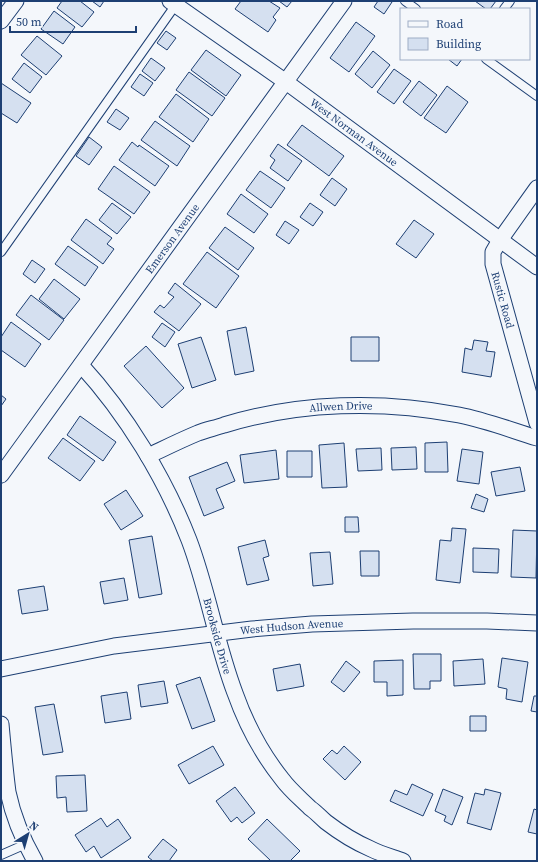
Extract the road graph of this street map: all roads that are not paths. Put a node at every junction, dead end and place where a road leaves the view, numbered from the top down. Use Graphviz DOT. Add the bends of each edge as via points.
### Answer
graph roads {
  1 [pos="16,1"];
  2 [pos="344,1"];
  3 [pos="405,1"];
  4 [pos="175,2"];
  5 [pos="415,8"];
  6 [pos="1,21"];
  7 [pos="487,60"];
  8 [pos="286,82"];
  9 [pos="537,96"];
  10 [pos="537,188"];
  11 [pos="500,240"];
  12 [pos="1,252"];
  13 [pos="537,267"];
  14 [pos="80,366"];
  15 [pos="537,422"];
  16 [pos="537,438"];
  17 [pos="148,456"];
  18 [pos="1,475"];
  19 [pos="537,623"];
  20 [pos="216,633"];
  21 [pos="1,669"];
  22 [pos="1,724"];
  23 [pos="7,807"];
  24 [pos="26,844"];
  25 [pos="2,857"];
  26 [pos="35,861"];
  27 [pos="403,861"];
  1 -- 6 [label="street"];
  2 -- 8 [label="street, Emerson Avenue"];
  3 -- 5 [label="lane"];
  4 -- 8 [label="street, West Norman Avenue"];
  4 -- 12 [label="lane"];
  7 -- 9 [label="lane"];
  8 -- 11 [label="street, West Norman Avenue"];
  8 -- 14 [label="street, Emerson Avenue"];
  10 -- 11 [label="street, Rustic Road"];
  11 -- 13 [label="street, West Norman Avenue"];
  11 -- 15 [label="street, Rustic Road" via="493,252 493,264"];
  14 -- 17 [label="street, Brookside Drive" via="95,381"];
  14 -- 18 [label="street, Emerson Avenue"];
  16 -- 17 [label="street, Allwen Drive" via="459,415 370,405 320,407 278,412 238,421 198,433"];
  17 -- 20 [label="street, Brookside Drive" via="188,539"];
  19 -- 20 [label="street, West Hudson Avenue" via="405,621 312,624"];
  20 -- 21 [label="street, West Hudson Avenue" via="114,646"];
  20 -- 27 [label="street, Brookside Drive" via="235,693 250,727 269,762 283,780 326,822 356,842"];
  22 -- 23 [label="street" via="8,792"];
  23 -- 24 [label="street"];
  24 -- 25 [label="lane"];
  24 -- 26 [label="street"];
}
